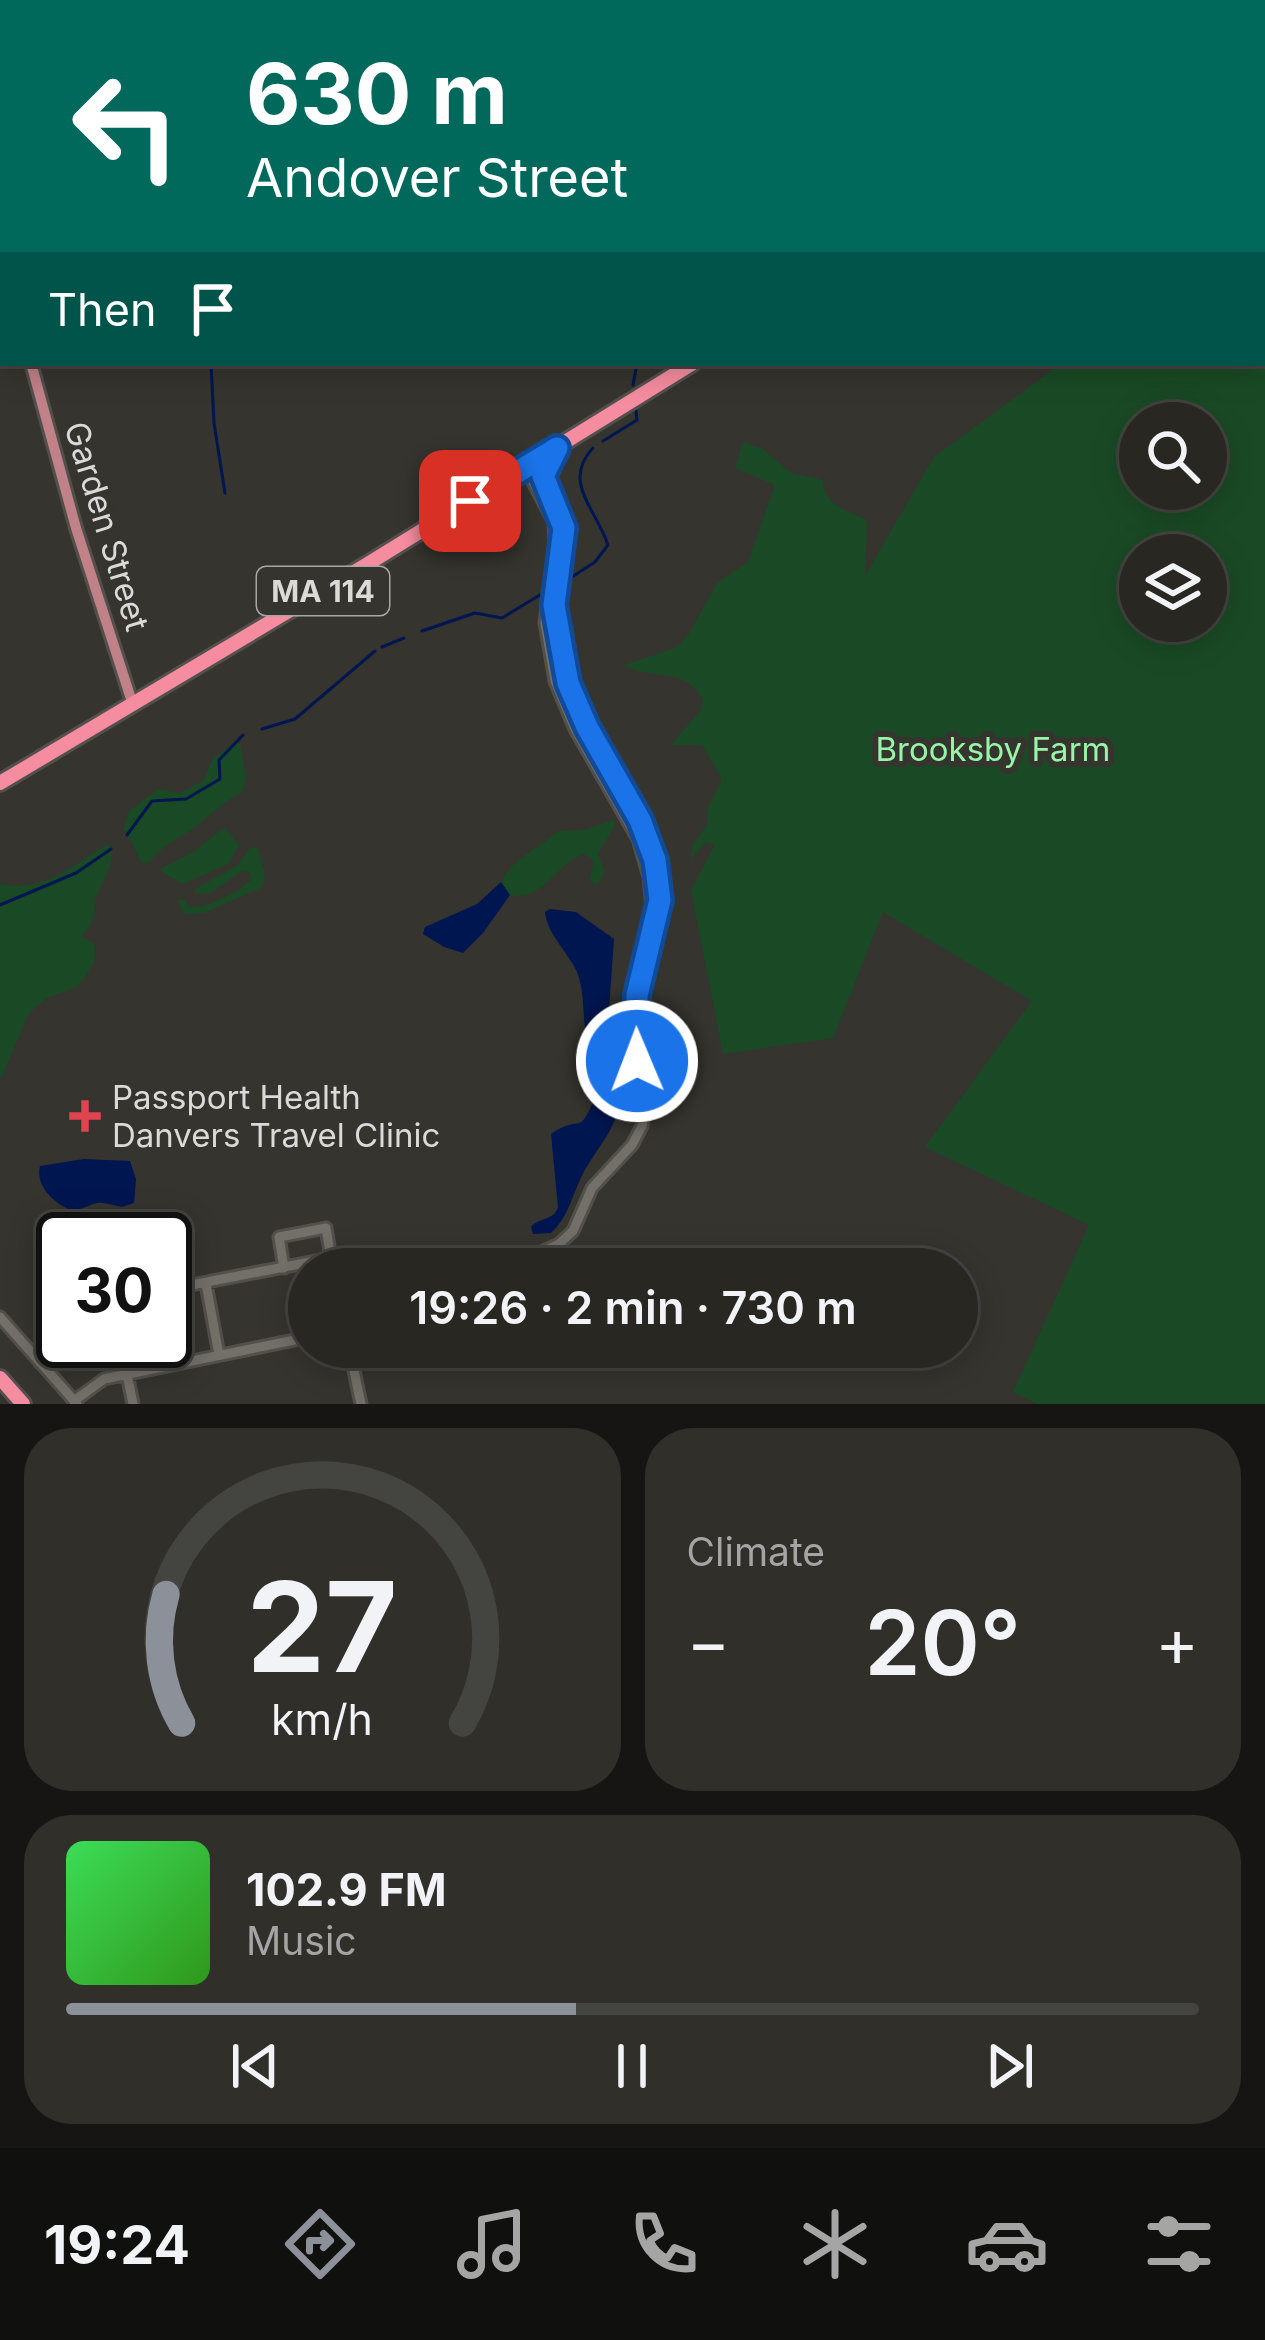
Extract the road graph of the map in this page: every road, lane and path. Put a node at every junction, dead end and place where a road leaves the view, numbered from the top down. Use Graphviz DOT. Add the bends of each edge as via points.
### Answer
graph roads {
  1 [pos="32,366"];
  2 [pos="688,366"];
  3 [pos="557,448"];
  4 [pos="525,467"];
  5 [pos="133,705"];
  6 [pos="0,782"];
  7 [pos="651,940"];
  8 [pos="329,1248"];
  9 [pos="550,1248"];
  10 [pos="284,1268"];
  11 [pos="288,1268"];
  12 [pos="206,1284"];
  13 [pos="192,1285"];
  14 [pos="0,1317"];
  15 [pos="288,1340"];
  16 [pos="219,1355"];
  17 [pos="36,1358"];
  18 [pos="44,1368"];
  19 [pos="353,1368"];
  20 [pos="127,1374"];
  21 [pos="0,1378"];
  22 [pos="75,1402"];
  23 [pos="22,1404"];
  24 [pos="133,1404"];
  25 [pos="361,1404"];
  1 -- 5 [label="main road, Garden Street"];
  2 -- 3 [label="highway, MA 114"];
  3 -- 4 [label="highway, MA 114"];
  3 -- 7 [label="street" via="543,476 564,528 556,632 573,700 652,849 660,900"];
  4 -- 5 [label="highway, MA 114"];
  4 -- 7 [label="street" via="554,522 544,623 555,681 644,855"];
  5 -- 6 [label="highway, MA 114"];
  7 -- 9 [label="street" via="635,1014 642,1126 592,1188 572,1232"];
  8 -- 10 [label="street" via="326,1228 279,1237"];
  10 -- 11 [label="street"];
  10 -- 12 [label="street"];
  12 -- 13 [label="street"];
  12 -- 16 [label="street"];
  14 -- 17 [label="street"];
  15 -- 16 [label="street"];
  16 -- 20 [label="street"];
  18 -- 22 [label="street"];
  19 -- 25 [label="street"];
  20 -- 22 [label="street" via="97,1382"];
  20 -- 24 [label="street"];
  21 -- 23 [label="highway"];
}
